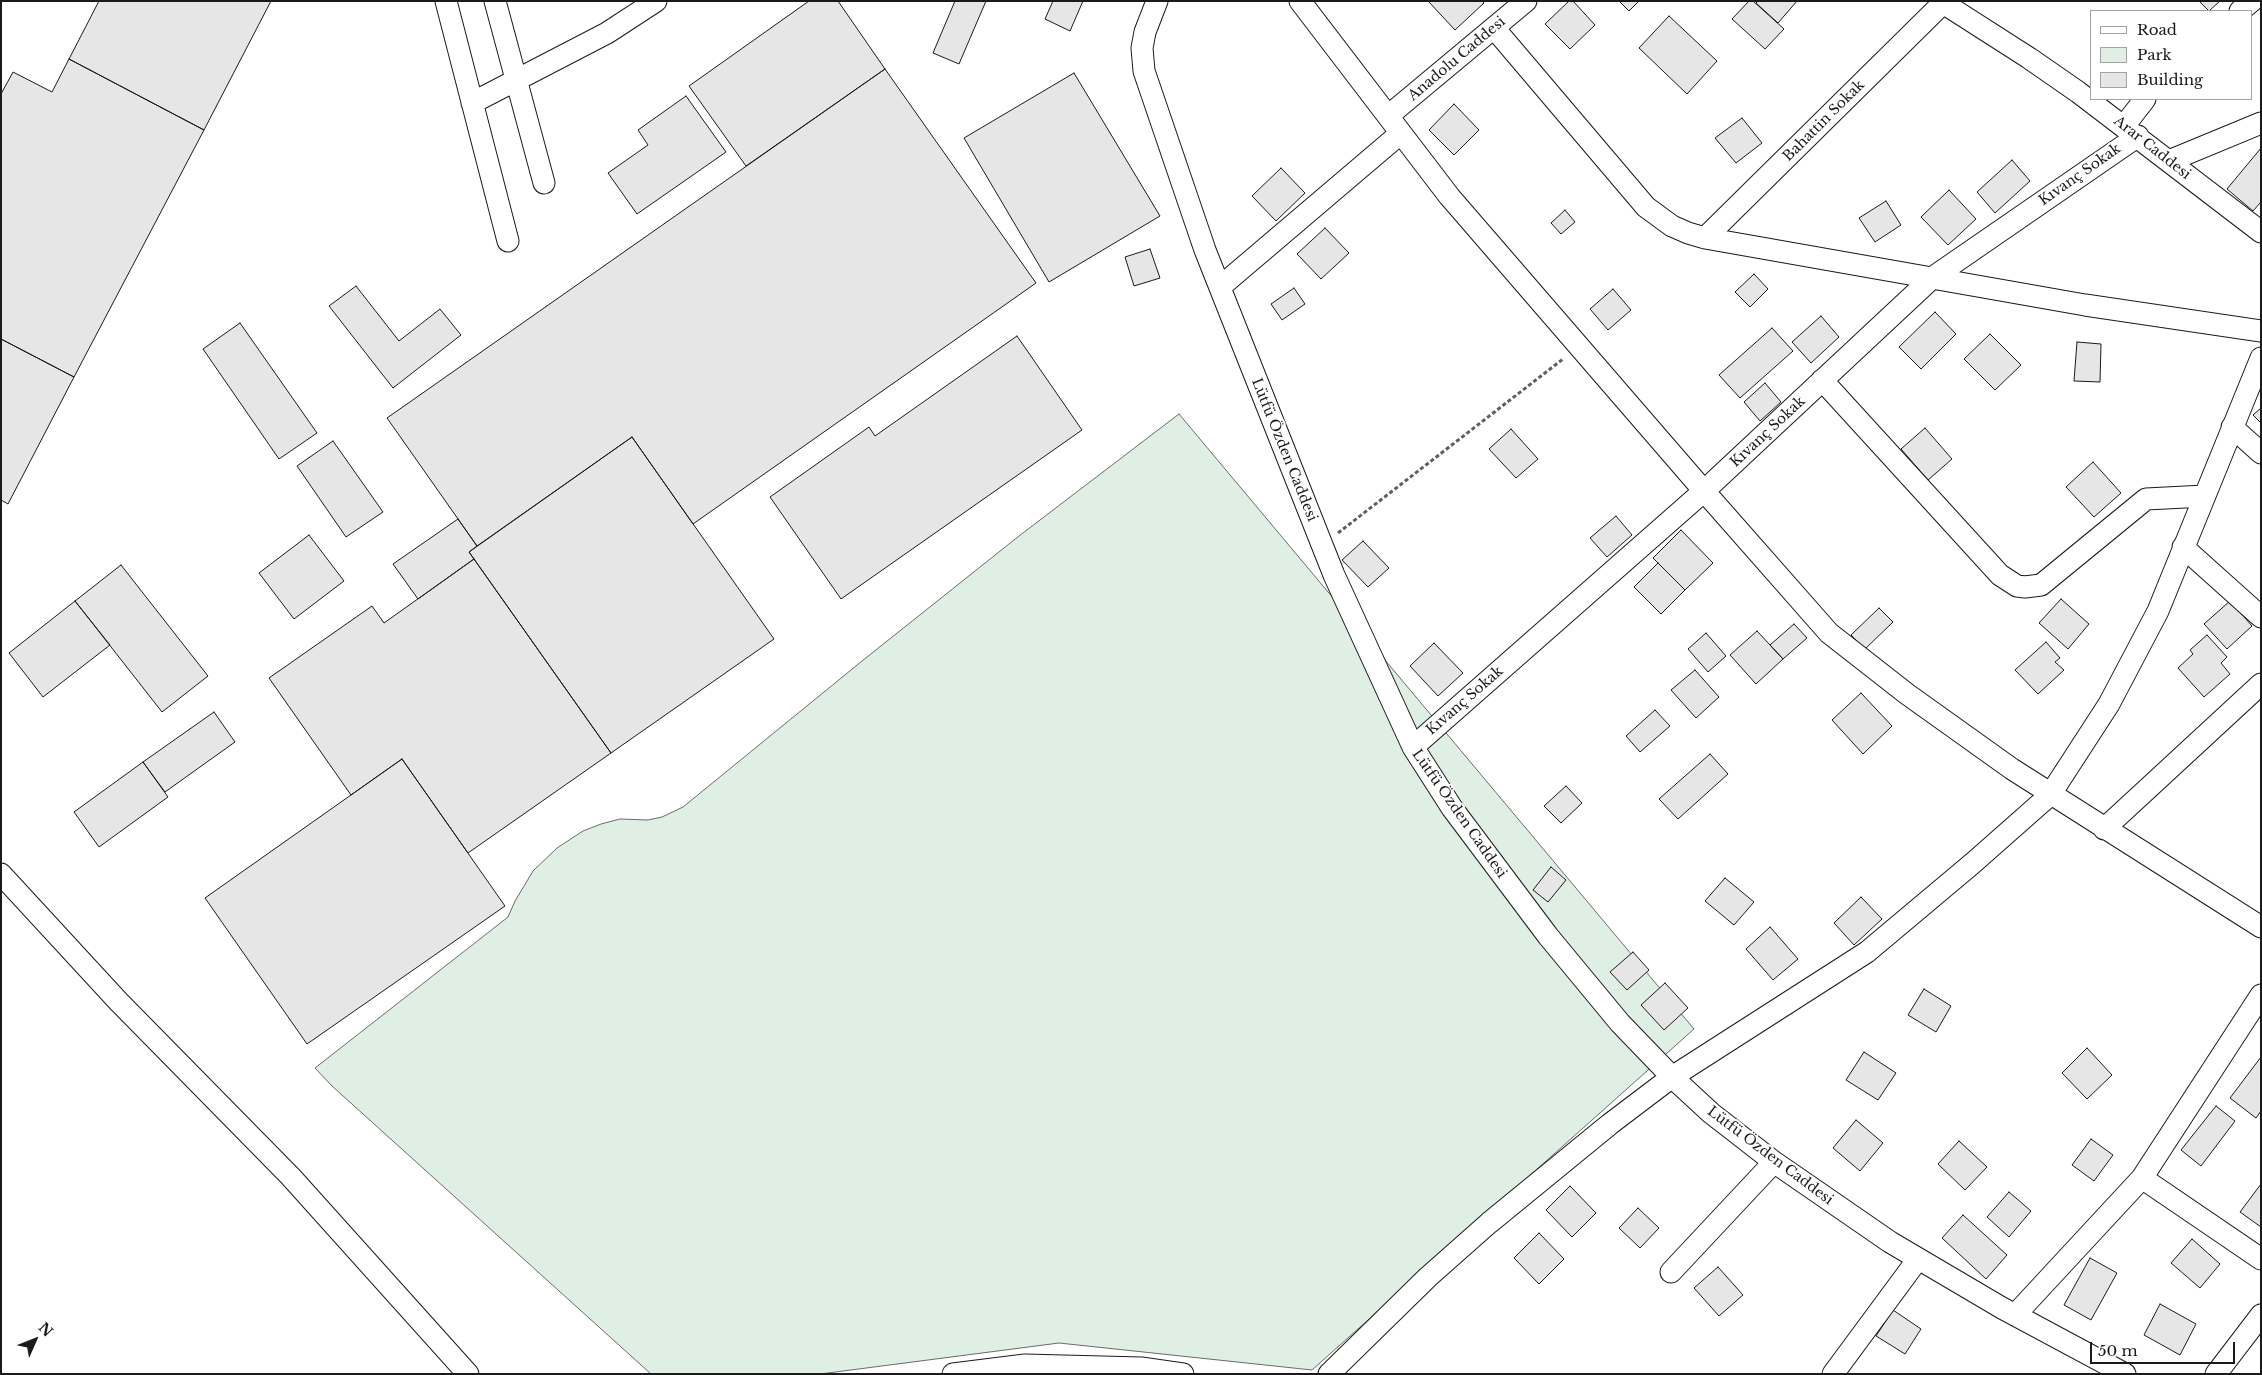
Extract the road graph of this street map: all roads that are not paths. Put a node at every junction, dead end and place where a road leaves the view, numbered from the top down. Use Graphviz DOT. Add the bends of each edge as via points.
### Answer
graph roads {
  1 [pos="446,1"];
  2 [pos="496,1"];
  3 [pos="656,1"];
  4 [pos="1157,1"];
  5 [pos="1300,1"];
  6 [pos="1526,1"];
  7 [pos="2252,1"];
  8 [pos="1941,2"];
  9 [pos="2241,10"];
  10 [pos="1494,28"];
  11 [pos="516,80"];
  12 [pos="2145,100"];
  13 [pos="472,102"];
  14 [pos="2261,122"];
  15 [pos="1395,125"];
  16 [pos="2131,131"];
  17 [pos="2169,160"];
  18 [pos="544,183"];
  19 [pos="2261,232"];
  20 [pos="1705,238"];
  21 [pos="508,241"];
  22 [pos="1932,278"];
  23 [pos="1220,288"];
  24 [pos="2261,332"];
  25 [pos="2261,358"];
  26 [pos="1822,380"];
  27 [pos="2232,427"];
  28 [pos="2261,453"];
  29 [pos="1704,491"];
  30 [pos="2204,496"];
  31 [pos="2183,547"];
  32 [pos="2261,617"];
  33 [pos="2261,684"];
  34 [pos="1413,747"];
  35 [pos="2050,794"];
  36 [pos="2104,829"];
  37 [pos="1,874"];
  38 [pos="2257,918"];
  39 [pos="2261,995"];
  40 [pos="1672,1077"];
  41 [pos="1774,1162"];
  42 [pos="2142,1178"];
  43 [pos="1918,1259"];
  44 [pos="2261,1260"];
  45 [pos="1671,1272"];
  46 [pos="2015,1315"];
  47 [pos="2261,1315"];
  48 [pos="468,1374"];
  49 [pos="953,1374"];
  50 [pos="1183,1374"];
  51 [pos="1329,1374"];
  52 [pos="1833,1374"];
  53 [pos="2125,1374"];
  54 [pos="2216,1374"];
  1 -- 13 [label="street"];
  2 -- 11 [label="street"];
  3 -- 11 [label="street" via="607,32"];
  4 -- 23 [label="street, Lütfü Özden Caddesi" via="1142,48 1144,71"];
  5 -- 15 [label="street"];
  6 -- 10 [label="street, Anadolu Caddesi"];
  7 -- 9 [label="street"];
  8 -- 16 [label="street, Arar Caddesi" via="2029,58"];
  8 -- 20 [label="street, Bahattin Sokak"];
  10 -- 15 [label="street, Anadolu Caddesi"];
  10 -- 20 [label="street" via="1646,207 1672,226"];
  11 -- 13 [label="street"];
  11 -- 18 [label="street"];
  12 -- 16 [label="street, Kıvanç Sokak"];
  13 -- 21 [label="street"];
  14 -- 17 [label="street"];
  15 -- 23 [label="street, Anadolu Caddesi"];
  15 -- 29 [label="street" via="1450,196"];
  16 -- 17 [label="street, Arar Caddesi"];
  16 -- 22 [label="street, Kıvanç Sokak"];
  17 -- 19 [label="street, Arar Caddesi"];
  20 -- 22 [label="street"];
  22 -- 24 [label="street"];
  22 -- 26 [label="street, Kıvanç Sokak"];
  23 -- 34 [label="street, Lütfü Özden Caddesi" via="1322,545"];
  25 -- 27 [label="street"];
  26 -- 29 [label="street, Kıvanç Sokak"];
  26 -- 30 [label="street" via="2000,575 2017,586 2041,585 2146,499"];
  27 -- 28 [label="street"];
  27 -- 30 [label="street"];
  29 -- 34 [label="street, Kıvanç Sokak"];
  29 -- 35 [label="street" via="1830,633 1958,733"];
  30 -- 31 [label="street"];
  31 -- 32 [label="street"];
  31 -- 35 [label="street" via="2158,611 2134,658 2100,719"];
  33 -- 36 [label="street"];
  34 -- 40 [label="street, Lütfü Özden Caddesi" via="1452,808 1548,936 1620,1023"];
  35 -- 36 [label="street"];
  35 -- 40 [label="street" via="1867,952"];
  36 -- 38 [label="street"];
  37 -- 48 [label="street" via="118,1001 291,1177"];
  39 -- 42 [label="street"];
  40 -- 41 [label="street, Lütfü Özden Caddesi"];
  40 -- 51 [label="street" via="1489,1223 1428,1277"];
  41 -- 43 [label="street, Lütfü Özden Caddesi"];
  41 -- 45 [label="street"];
  42 -- 44 [label="street"];
  42 -- 46 [label="street"];
  43 -- 46 [label="street, Lütfü Özden Caddesi"];
  43 -- 52 [label="street"];
  46 -- 53 [label="street, Lütfü Özden Caddesi"];
  47 -- 54 [label="street"];
  49 -- 50 [label="street" via="1025,1365 1141,1368"];
}
